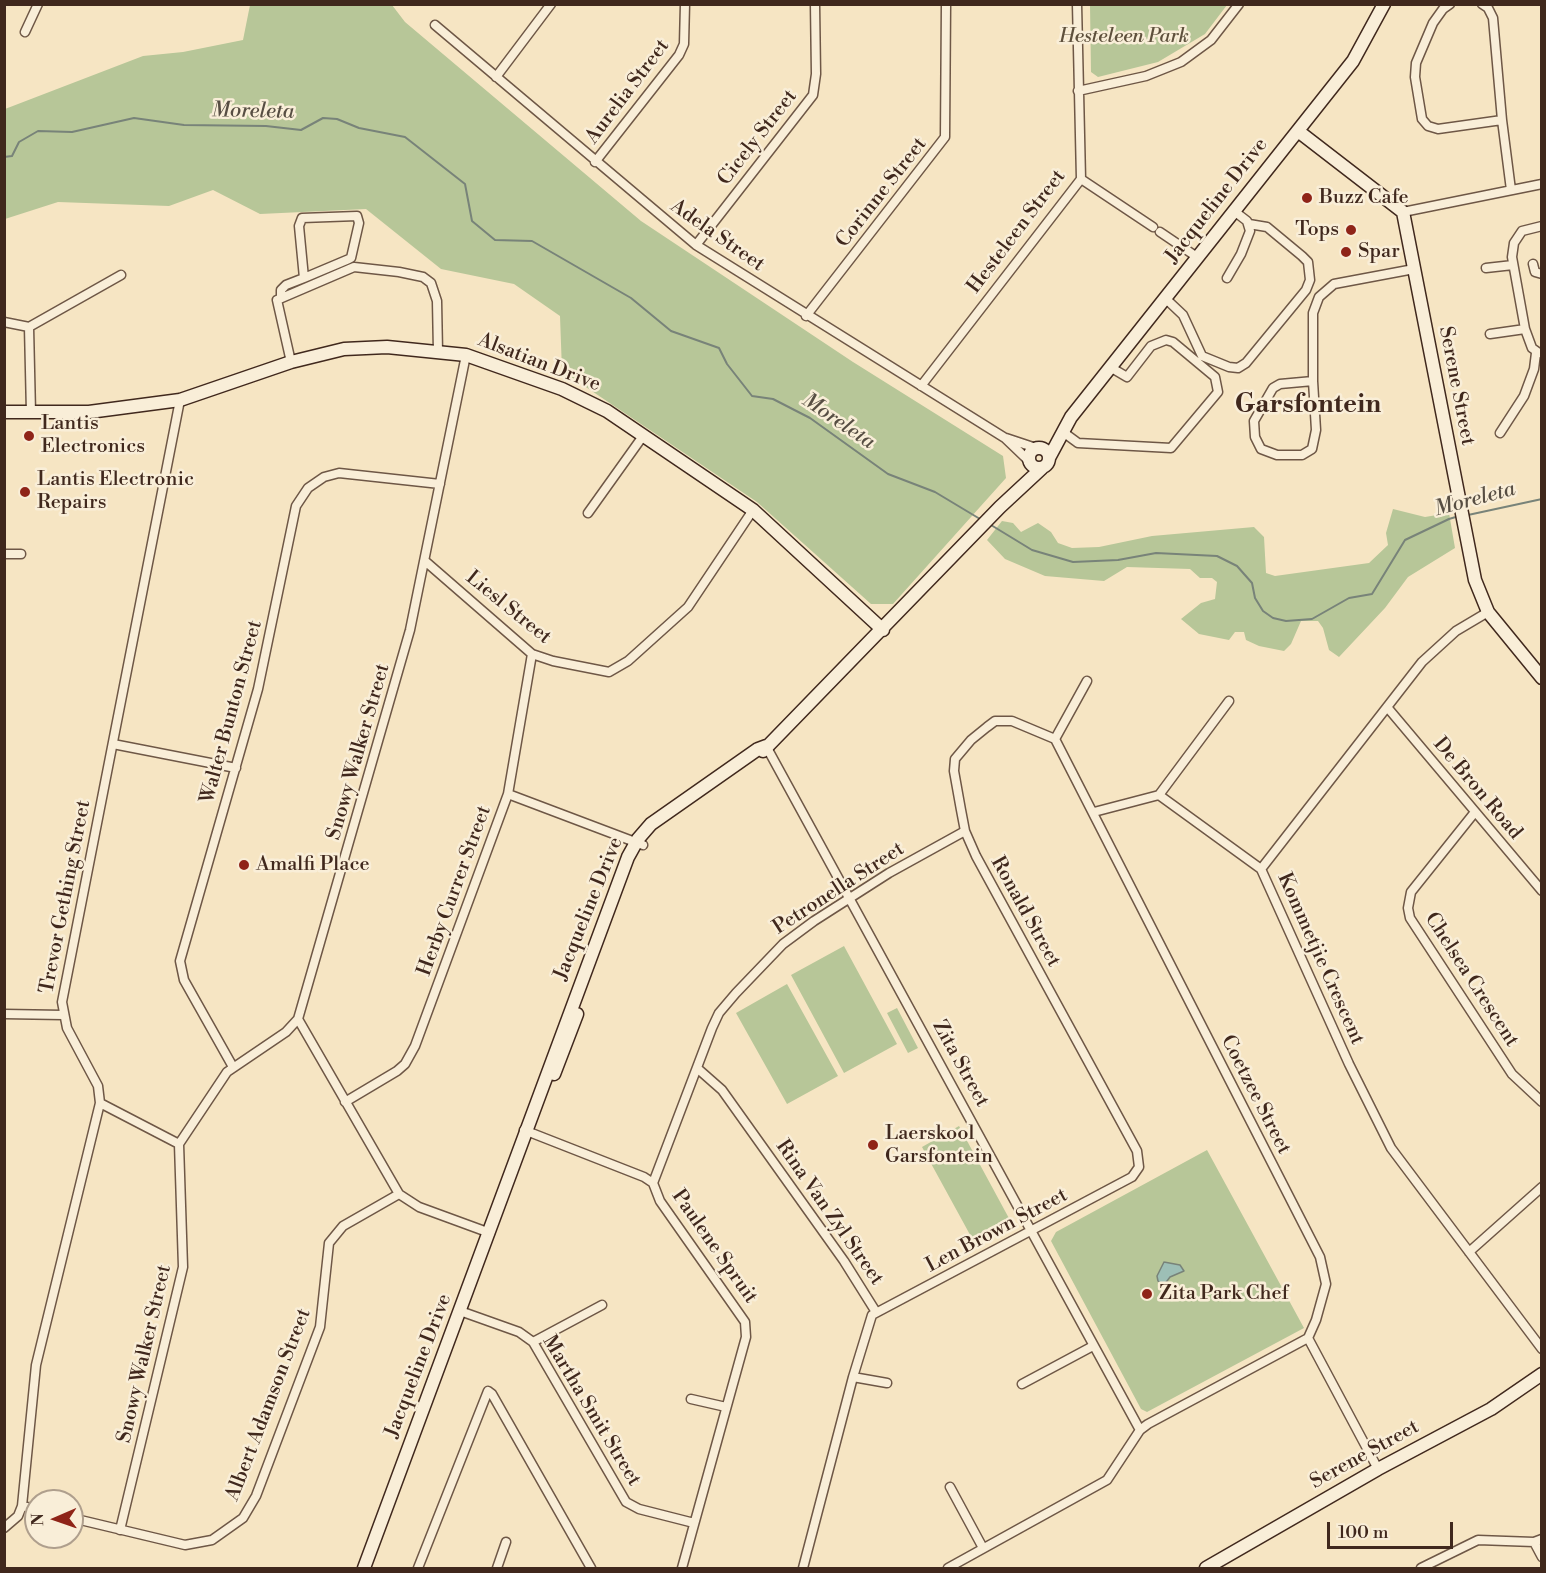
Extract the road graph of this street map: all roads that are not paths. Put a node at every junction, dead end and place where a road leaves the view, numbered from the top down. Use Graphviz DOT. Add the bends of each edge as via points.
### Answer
graph roads {
  1 [pos="38,4"];
  2 [pos="551,4"];
  3 [pos="685,4"];
  4 [pos="815,4"];
  5 [pos="946,4"];
  6 [pos="1077,4"];
  7 [pos="1239,4"];
  8 [pos="1384,4"];
  9 [pos="1450,4"];
  10 [pos="1482,4"];
  11 [pos="435,26"];
  12 [pos="25,32"];
  13 [pos="496,77"];
  14 [pos="1078,91"];
  15 [pos="1502,120"];
  16 [pos="1298,131"];
  17 [pos="595,162"];
  18 [pos="1081,179"];
  19 [pos="1542,184"];
  20 [pos="1511,190"];
  21 [pos="1234,211"];
  22 [pos="1403,212"];
  23 [pos="1249,224"];
  24 [pos="1542,226"];
  25 [pos="696,245"];
  26 [pos="1197,257"];
  27 [pos="1513,264"];
  28 [pos="1533,264"];
  29 [pos="1485,268"];
  30 [pos="1414,269"];
  31 [pos="1542,274"];
  32 [pos="121,275"];
  33 [pos="1227,278"];
  34 [pos="304,279"];
  35 [pos="1165,298"];
  36 [pos="279,299"];
  37 [pos="806,316"];
  38 [pos="4,322"];
  39 [pos="29,327"];
  40 [pos="1525,329"];
  41 [pos="1490,334"];
  42 [pos="438,352"];
  43 [pos="1539,353"];
  44 [pos="466,355"];
  45 [pos="291,362"];
  46 [pos="1110,367"];
  47 [pos="1313,381"];
  48 [pos="921,386"];
  49 [pos="180,400"];
  50 [pos="4,412"];
  51 [pos="31,413"];
  52 [pos="1071,417"];
  53 [pos="1062,432"];
  54 [pos="1500,433"];
  55 [pos="643,436"];
  56 [pos="1005,438"];
  57 [pos="1037,448"];
  58 [pos="1029,462"];
  59 [pos="1046,463"];
  60 [pos="440,484"];
  61 [pos="753,510"];
  62 [pos="996,511"];
  63 [pos="588,513"];
  64 [pos="4,554"];
  65 [pos="21,554"];
  66 [pos="425,561"];
  67 [pos="1488,612"];
  68 [pos="883,630"];
  69 [pos="532,654"];
  70 [pos="1542,678"];
  71 [pos="1087,681"];
  72 [pos="1229,701"];
  73 [pos="1387,707"];
  74 [pos="1055,739"];
  75 [pos="113,744"];
  76 [pos="766,746"];
  77 [pos="236,768"];
  78 [pos="508,794"];
  79 [pos="1159,795"];
  80 [pos="1475,812"];
  81 [pos="1095,813"];
  82 [pos="965,831"];
  83 [pos="639,843"];
  84 [pos="1261,869"];
  85 [pos="1542,891"];
  86 [pos="850,898"];
  87 [pos="4,1014"];
  88 [pos="63,1015"];
  89 [pos="298,1019"];
  90 [pos="233,1067"];
  91 [pos="697,1068"];
  92 [pos="345,1102"];
  93 [pos="1542,1102"];
  94 [pos="100,1103"];
  95 [pos="526,1136"];
  96 [pos="179,1144"];
  97 [pos="1132,1177"];
  98 [pos="653,1183"];
  99 [pos="1542,1187"];
  100 [pos="399,1194"];
  101 [pos="1032,1231"];
  102 [pos="490,1233"];
  103 [pos="1469,1252"];
  104 [pos="602,1305"];
  105 [pos="460,1311"];
  106 [pos="876,1312"];
  107 [pos="1308,1338"];
  108 [pos="533,1342"];
  109 [pos="1093,1346"];
  110 [pos="1542,1350"];
  111 [pos="1542,1374"];
  112 [pos="853,1377"];
  113 [pos="887,1383"];
  114 [pos="1022,1384"];
  115 [pos="691,1399"];
  116 [pos="726,1407"];
  117 [pos="1140,1430"];
  118 [pos="1378,1469"];
  119 [pos="950,1487"];
  120 [pos="22,1506"];
  121 [pos="84,1521"];
  122 [pos="694,1523"];
  123 [pos="4,1528"];
  124 [pos="120,1530"];
  125 [pos="1538,1541"];
  126 [pos="506,1542"];
  127 [pos="983,1548"];
  128 [pos="1542,1557"];
  129 [pos="1435,1565"];
  130 [pos="1210,1568"];
  131 [pos="364,1569"];
  132 [pos="418,1569"];
  133 [pos="497,1569"];
  134 [pos="591,1569"];
  135 [pos="681,1569"];
  136 [pos="803,1569"];
  137 [pos="948,1569"];
  138 [pos="1421,1569"];
  1 -- 12 [label="street"];
  2 -- 13 [label="street"];
  3 -- 17 [label="street, Aurelia Street" via="684,44 679,55"];
  4 -- 25 [label="street, Cicely Street" via="813,95"];
  5 -- 37 [label="street, Corinne Street" via="945,137"];
  6 -- 14 [label="street, Hesteleen Street"];
  7 -- 14 [label="street" via="1211,40 1181,62 1146,76"];
  8 -- 16 [label="street, Jacqueline Drive" via="1353,61"];
  9 -- 15 [label="street" via="1433,23 1416,63 1422,119 1438,129"];
  10 -- 15 [label="street" via="1492,18"];
  11 -- 13 [label="street, Adela Street"];
  13 -- 17 [label="street, Adela Street"];
  14 -- 18 [label="street, Hesteleen Street"];
  15 -- 20 [label="street"];
  16 -- 21 [label="street, Jacqueline Drive"];
  16 -- 22 [label="street"];
  17 -- 25 [label="street, Adela Street"];
  18 -- 26 [label="street"];
  18 -- 48 [label="street, Hesteleen Street"];
  19 -- 20 [label="street"];
  20 -- 22 [label="street"];
  21 -- 23 [label="street"];
  21 -- 26 [label="street, Jacqueline Drive"];
  22 -- 30 [label="street, Serene Street"];
  23 -- 33 [label="street" via="1246,242"];
  23 -- 35 [label="street" via="1263,225 1302,256 1308,262 1310,280 1246,363 1238,368 1229,367 1202,356 1183,315"];
  24 -- 27 [label="street" via="1522,231 1517,237"];
  25 -- 37 [label="street, Adela Street"];
  26 -- 35 [label="street, Jacqueline Drive"];
  27 -- 29 [label="street"];
  27 -- 40 [label="street"];
  28 -- 31 [label="street" via="1535,272"];
  30 -- 47 [label="street" via="1334,284 1319,297 1313,313"];
  30 -- 67 [label="street, Serene Street" via="1466,547"];
  32 -- 39 [label="street"];
  34 -- 34 [label="street" via="302,218 357,216 351,258"];
  34 -- 36 [label="street" via="286,285"];
  35 -- 46 [label="street, Jacqueline Drive"];
  36 -- 42 [label="street" via="354,267 423,278 431,283 436,295"];
  36 -- 45 [label="street"];
  37 -- 48 [label="street, Adela Street"];
  38 -- 39 [label="street"];
  39 -- 51 [label="street"];
  40 -- 41 [label="street"];
  40 -- 43 [label="street"];
  42 -- 44 [label="street, Alsatian Drive"];
  42 -- 45 [label="street, Alsatian Drive" via="367,347"];
  43 -- 54 [label="street" via="1524,396"];
  44 -- 55 [label="street, Alsatian Drive" via="582,397"];
  44 -- 60 [label="street, Snowy Walker Street"];
  45 -- 49 [label="street, Alsatian Drive"];
  46 -- 52 [label="street, Jacqueline Drive"];
  46 -- 53 [label="street" via="1127,377 1151,346 1167,340 1215,377 1217,396 1171,448 1084,444"];
  47 -- 47 [label="street" via="1273,388 1254,421 1261,449 1277,455 1306,454 1312,449 1316,430"];
  48 -- 56 [label="street, Adela Street"];
  49 -- 51 [label="street, Alsatian Drive" via="117,410"];
  49 -- 75 [label="street, Trevor Gething Street"];
  50 -- 51 [label="street, Alsatian Drive"];
  52 -- 53 [label="street, Jacqueline Drive"];
  52 -- 57 [label="street, Jacqueline Drive"];
  53 -- 59 [label="street, Jacqueline Drive"];
  55 -- 61 [label="street, Alsatian Drive"];
  55 -- 63 [label="street"];
  56 -- 57 [label="street, Adela Street"];
  56 -- 58 [label="street, Adela Street"];
  57 -- 58 [label="street" via="1031,451"];
  57 -- 59 [label="street" via="1044,449"];
  58 -- 59 [label="street" via="1033,467"];
  58 -- 62 [label="street, Jacqueline Drive"];
  59 -- 62 [label="street, Jacqueline Drive"];
  60 -- 66 [label="street, Snowy Walker Street"];
  60 -- 77 [label="street, Walter Bunton Street" via="345,472 318,481 303,493 296,506 265,663"];
  61 -- 68 [label="street, Alsatian Drive"];
  61 -- 69 [label="street, Liesl Street" via="688,607 619,668 598,671"];
  62 -- 68 [label="street, Jacqueline Drive"];
  64 -- 65 [label="street"];
  66 -- 69 [label="street, Liesl Street"];
  66 -- 89 [label="street, Snowy Walker Street" via="393,695"];
  67 -- 70 [label="street, Serene Street"];
  67 -- 73 [label="street, Kommetjie Crescent" via="1437,646"];
  68 -- 76 [label="street, Jacqueline Drive"];
  69 -- 78 [label="street, Herby Currer Street"];
  71 -- 74 [label="street"];
  72 -- 79 [label="street"];
  73 -- 80 [label="street, De Bron Road"];
  73 -- 84 [label="street, Kommetjie Crescent"];
  74 -- 81 [label="street, Coetzee Street"];
  74 -- 82 [label="street, Ronald Street" via="1003,720 971,740 954,764"];
  75 -- 77 [label="street"];
  75 -- 88 [label="street, Trevor Gething Street" via="64,988"];
  76 -- 83 [label="street, Jacqueline Drive" via="651,824"];
  76 -- 86 [label="street, Zita Street"];
  77 -- 90 [label="street, Walter Bunton Street" via="180,961 184,980"];
  78 -- 83 [label="street"];
  78 -- 92 [label="street, Herby Currer Street" via="408,1059 398,1071"];
  79 -- 81 [label="street"];
  79 -- 84 [label="street"];
  80 -- 85 [label="street, De Bron Road"];
  80 -- 93 [label="street, Chelsea Crescent" via="1411,892 1410,918 1512,1074"];
  81 -- 107 [label="street, Coetzee Street" via="1320,1257 1326,1284"];
  82 -- 86 [label="street, Petronella Street"];
  82 -- 97 [label="street, Ronald Street" via="1137,1151 1139,1167"];
  83 -- 95 [label="street, Jacqueline Drive"];
  84 -- 103 [label="street, Kommetjie Crescent" via="1385,1137 1408,1174"];
  86 -- 91 [label="street, Petronella Street" via="783,944 736,993 719,1013"];
  86 -- 101 [label="street, Zita Street"];
  87 -- 88 [label="street"];
  88 -- 94 [label="street, Trevor Gething Street" via="98,1085"];
  89 -- 90 [label="street" via="286,1032"];
  89 -- 92 [label="street"];
  90 -- 96 [label="street"];
  91 -- 98 [label="street, Petronella Street"];
  91 -- 106 [label="street, Rina Van Zyl Street" via="722,1090"];
  92 -- 100 [label="street"];
  94 -- 96 [label="street"];
  94 -- 120 [label="street, Trevor Gething Street" via="36,1365"];
  95 -- 98 [label="street, Paulene Spruit"];
  95 -- 102 [label="street, Jacqueline Drive"];
  96 -- 124 [label="street, Snowy Walker Street" via="183,1267"];
  97 -- 101 [label="street, Len Brown Street"];
  98 -- 116 [label="street, Paulene Spruit" via="660,1201 746,1322 746,1337"];
  99 -- 103 [label="street"];
  100 -- 102 [label="street" via="419,1207"];
  100 -- 124 [label="street, Albert Adamson Street" via="342,1226 329,1243 320,1327 248,1511 219,1536 197,1545"];
  101 -- 106 [label="street, Len Brown Street"];
  101 -- 109 [label="street, Zita Street"];
  102 -- 105 [label="street, Jacqueline Drive"];
  103 -- 110 [label="street, Kommetjie Crescent"];
  104 -- 108 [label="street"];
  105 -- 108 [label="street, Martha Smit Street" via="519,1332"];
  105 -- 131 [label="street, Jacqueline Drive"];
  106 -- 112 [label="street, Rina Van Zyl Street" via="868,1323"];
  107 -- 117 [label="street"];
  107 -- 118 [label="street"];
  108 -- 122 [label="street, Martha Smit Street" via="626,1502"];
  109 -- 114 [label="street"];
  109 -- 117 [label="street, Zita Street"];
  111 -- 118 [label="street, Serene Street" via="1491,1410"];
  112 -- 113 [label="street"];
  112 -- 136 [label="street, Rina Van Zyl Street"];
  115 -- 116 [label="street"];
  116 -- 122 [label="street, Paulene Spruit"];
  117 -- 127 [label="street" via="1107,1480"];
  118 -- 130 [label="street, Serene Street"];
  119 -- 127 [label="street"];
  120 -- 123 [label="street" via="18,1516"];
  121 -- 124 [label="street, Albert Adamson Street"];
  122 -- 135 [label="street, Paulene Spruit"];
  125 -- 128 [label="street"];
  125 -- 129 [label="street" via="1478,1540"];
  126 -- 133 [label="street"];
  127 -- 137 [label="street"];
  129 -- 138 [label="street"];
  132 -- 134 [label="street" via="488,1391"];
}
